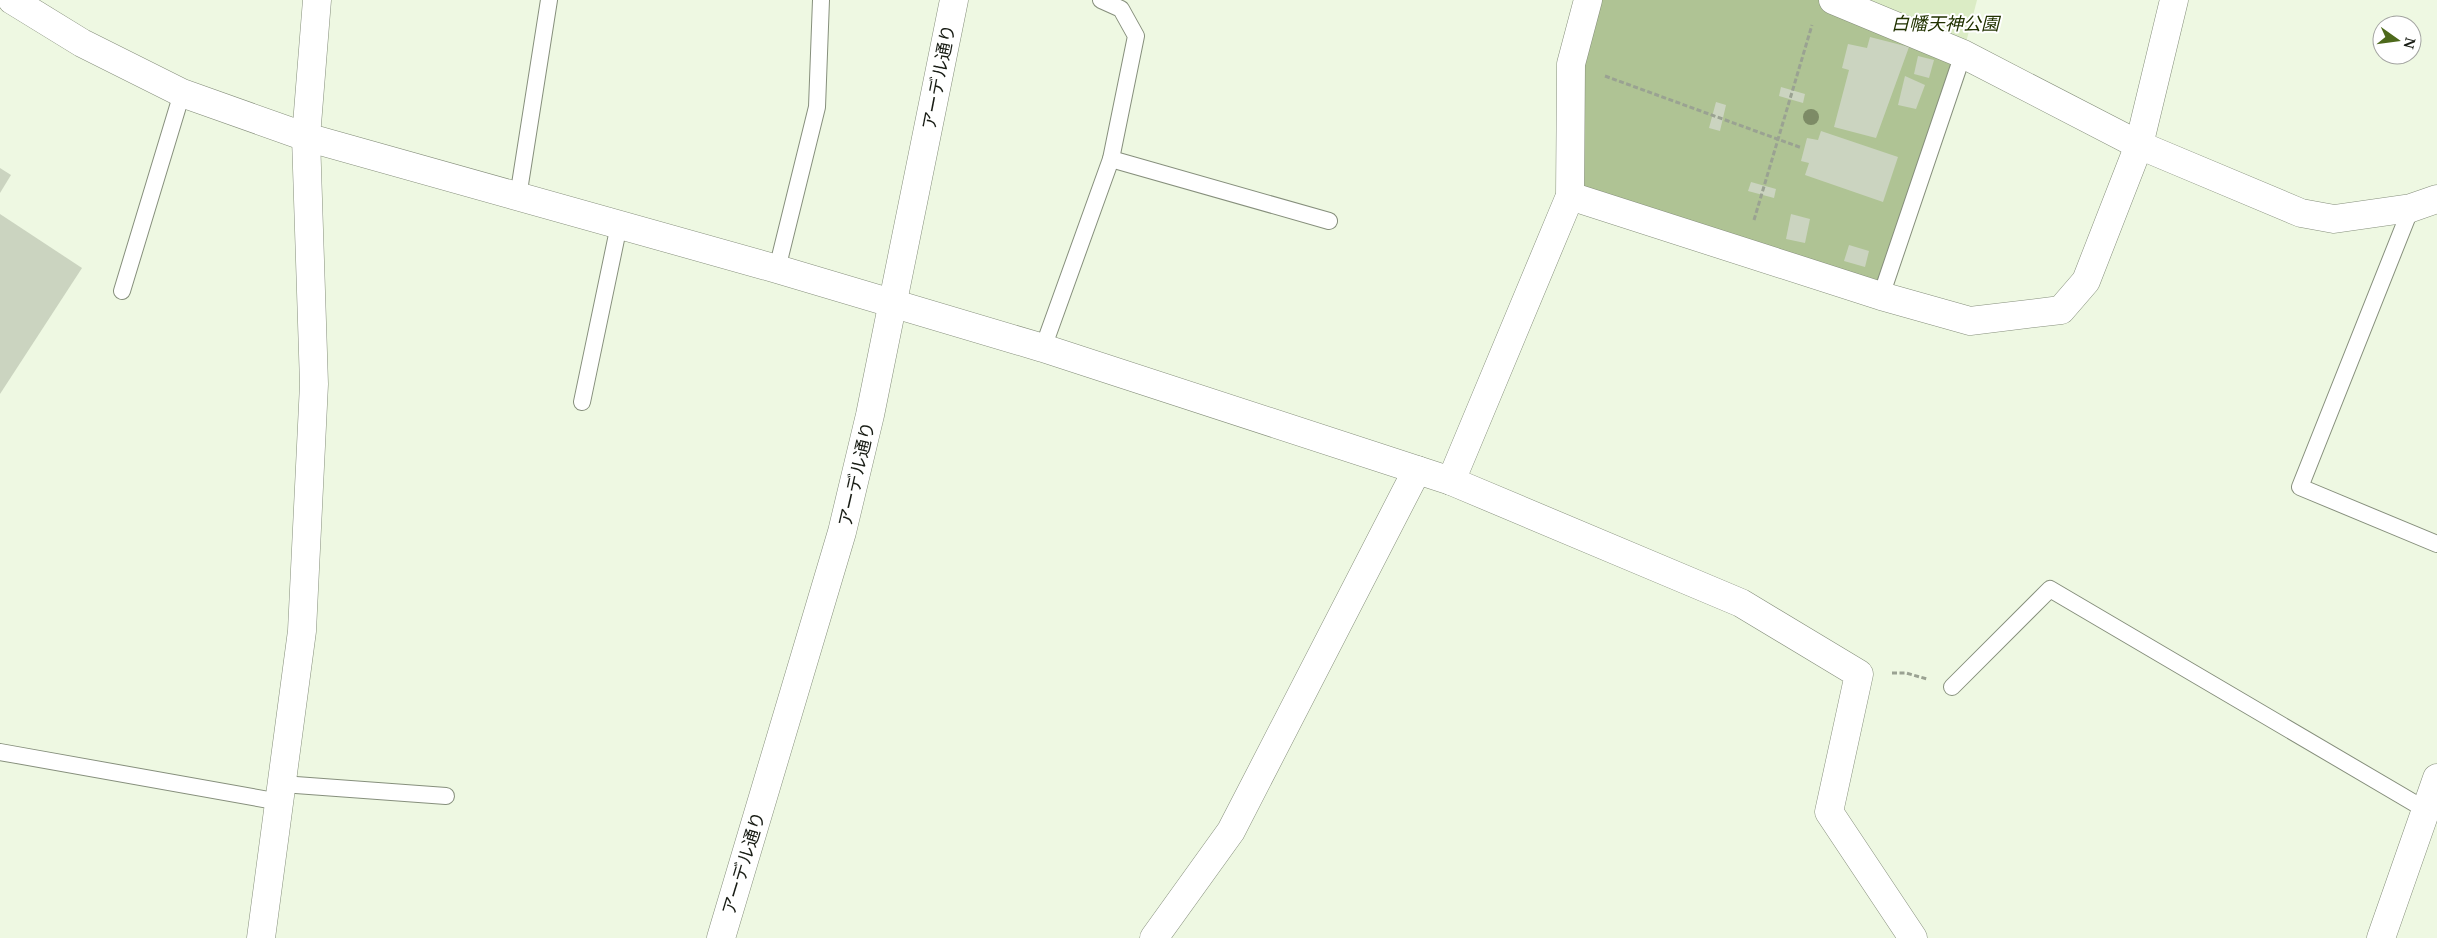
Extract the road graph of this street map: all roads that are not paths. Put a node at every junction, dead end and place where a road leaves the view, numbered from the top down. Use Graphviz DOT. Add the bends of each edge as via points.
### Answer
graph roads {
  1 [pos="12,0"];
  2 [pos="317,0"];
  3 [pos="549,0"];
  4 [pos="821,0"];
  5 [pos="954,0"];
  6 [pos="1101,0"];
  7 [pos="1588,0"];
  8 [pos="2174,0"];
  9 [pos="1824,9"];
  10 [pos="1962,54"];
  11 [pos="182,93"];
  12 [pos="306,137"];
  13 [pos="2139,145"];
  14 [pos="1111,159"];
  15 [pos="1570,196"];
  16 [pos="518,197"];
  17 [pos="2437,200"];
  18 [pos="2411,208"];
  19 [pos="1329,221"];
  20 [pos="619,224"];
  21 [pos="777,269"];
  22 [pos="122,291"];
  23 [pos="1881,296"];
  24 [pos="892,305"];
  25 [pos="1043,348"];
  26 [pos="582,402"];
  27 [pos="1417,470"];
  28 [pos="1451,481"];
  29 [pos="2437,544"];
  30 [pos="1952,687"];
  31 [pos="0,752"];
  32 [pos="2437,778"];
  33 [pos="281,793"];
  34 [pos="446,796"];
  35 [pos="2426,810"];
  36 [pos="260,938"];
  37 [pos="721,938"];
  38 [pos="1154,938"];
  39 [pos="1913,938"];
  40 [pos="2381,938"];
  1 -- 11 [label="street" via="82,43"];
  2 -- 12 [label="street"];
  3 -- 16 [label="lane"];
  4 -- 21 [label="lane" via="817,107"];
  5 -- 24 [label="street, アーデル通り"];
  6 -- 14 [label="lane" via="1121,9 1136,36"];
  7 -- 15 [label="street" via="1571,64"];
  8 -- 13 [label="street"];
  9 -- 10 [label="street"];
  10 -- 13 [label="street"];
  10 -- 23 [label="lane"];
  11 -- 12 [label="street"];
  11 -- 22 [label="lane"];
  12 -- 16 [label="street"];
  12 -- 33 [label="street" via="314,384 302,631"];
  13 -- 18 [label="street" via="2301,213 2334,219"];
  13 -- 23 [label="street" via="2086,281 2061,310 1970,321"];
  14 -- 19 [label="lane"];
  14 -- 25 [label="lane"];
  15 -- 23 [label="street"];
  15 -- 28 [label="street"];
  16 -- 20 [label="street"];
  17 -- 18 [label="street"];
  18 -- 29 [label="lane" via="2300,487"];
  20 -- 21 [label="street"];
  20 -- 26 [label="lane"];
  21 -- 24 [label="street"];
  24 -- 25 [label="street"];
  24 -- 37 [label="street, アーデル通り" via="842,532"];
  25 -- 27 [label="street"];
  27 -- 28 [label="street"];
  27 -- 38 [label="street" via="1231,832"];
  28 -- 39 [label="street" via="1741,603 1859,674 1829,812"];
  30 -- 35 [label="lane" via="2050,589"];
  31 -- 33 [label="lane"];
  32 -- 35 [label="street"];
  33 -- 34 [label="lane"];
  33 -- 36 [label="street"];
  35 -- 40 [label="street"];
}
